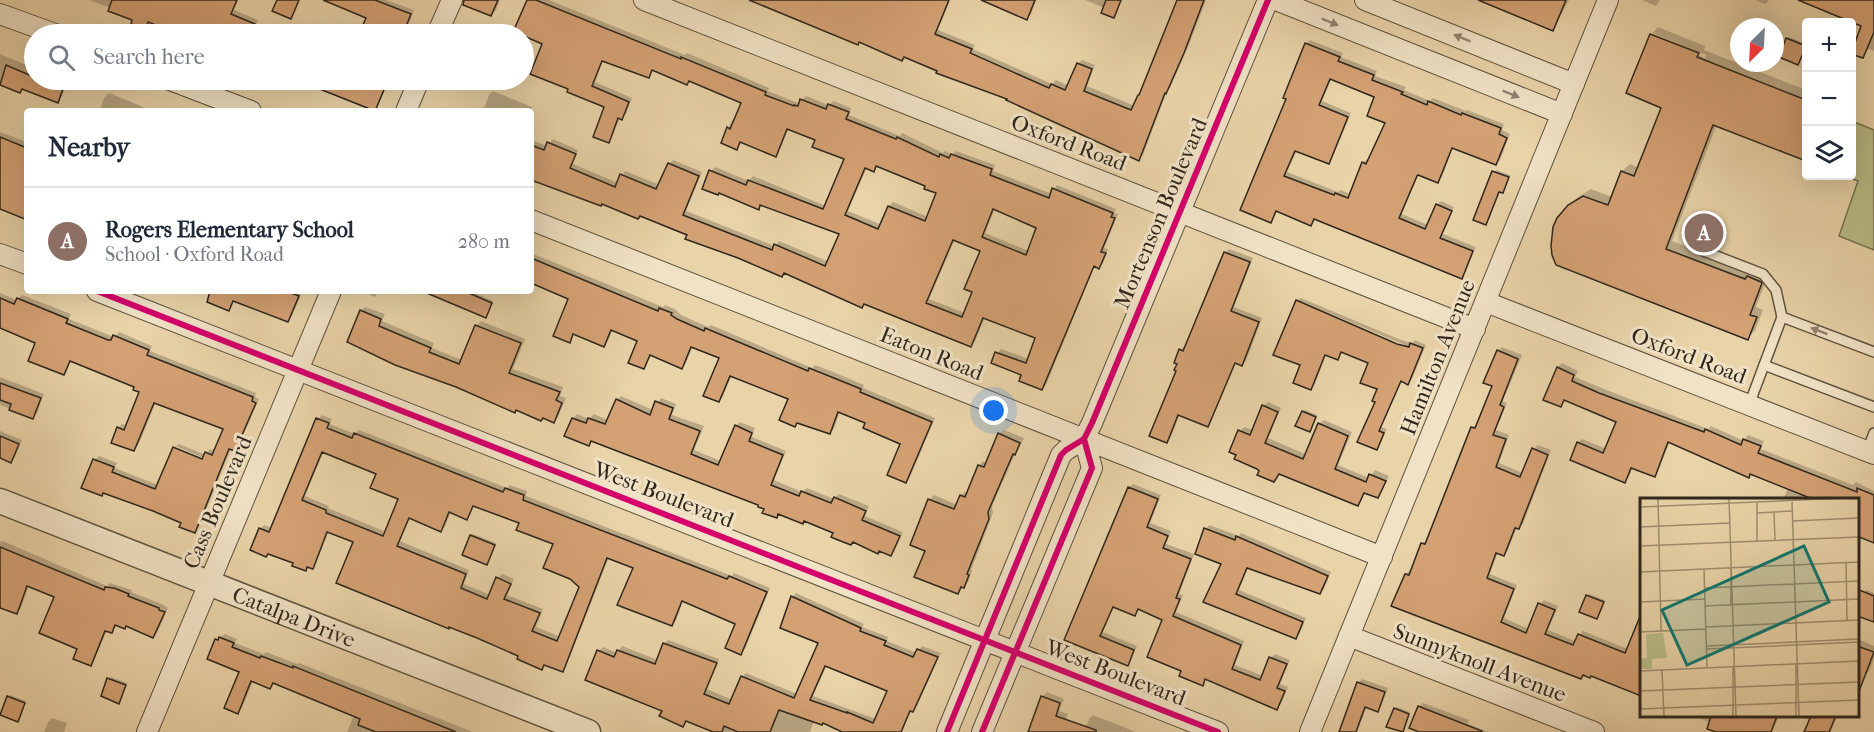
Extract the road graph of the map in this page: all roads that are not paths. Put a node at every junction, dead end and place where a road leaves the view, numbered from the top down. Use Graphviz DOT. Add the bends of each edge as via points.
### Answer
graph roads {
  1 [pos="452,0"];
  2 [pos="644,0"];
  3 [pos="1268,0"];
  4 [pos="1276,0"];
  5 [pos="1365,0"];
  6 [pos="1608,0"];
  7 [pos="0,14"];
  8 [pos="28,24"];
  9 [pos="441,24"];
  10 [pos="1574,84"];
  11 [pos="196,90"];
  12 [pos="415,90"];
  13 [pos="243,108"];
  14 [pos="407,108"];
  15 [pos="1562,114"];
  16 [pos="1180,211"];
  17 [pos="534,221"];
  18 [pos="1701,250"];
  19 [pos="0,254"];
  20 [pos="24,263"];
  21 [pos="105,294"];
  22 [pos="330,294"];
  23 [pos="1486,302"];
  24 [pos="1782,317"];
  25 [pos="1475,328"];
  26 [pos="1874,352"];
  27 [pos="1764,365"];
  28 [pos="299,370"];
  29 [pos="1749,405"];
  30 [pos="1874,407"];
  31 [pos="1084,439"];
  32 [pos="1872,446"];
  33 [pos="0,501"];
  34 [pos="1382,557"];
  35 [pos="209,583"];
  36 [pos="1349,636"];
  37 [pos="985,640"];
  38 [pos="1016,652"];
  39 [pos="147,732"];
  40 [pos="588,732"];
  41 [pos="947,732"];
  42 [pos="982,732"];
  43 [pos="1218,732"];
  44 [pos="1310,732"];
  45 [pos="1594,732"];
  1 -- 9 [label="street"];
  2 -- 16 [label="street, Oxford Road"];
  3 -- 16 [label="street, Mortenson Boulevard"];
  4 -- 15 [label="street, one-way"];
  10 -- 5 [label="street, one-way"];
  6 -- 10 [label="street, Hamilton Avenue"];
  7 -- 8 [label="street"];
  10 -- 15 [label="street, Hamilton Avenue"];
  11 -- 13 [label="street"];
  12 -- 14 [label="street"];
  15 -- 23 [label="street, Hamilton Avenue"];
  16 -- 25 [label="street, Oxford Road"];
  16 -- 31 [label="street, Mortenson Boulevard"];
  17 -- 31 [label="street, Eaton Road"];
  18 -- 24 [label="lane" via="1763,274 1776,290"];
  19 -- 20 [label="street"];
  21 -- 28 [label="street, West Boulevard"];
  22 -- 28 [label="street, Cass Boulevard"];
  23 -- 25 [label="street, Hamilton Avenue"];
  23 -- 29 [label="street, Oxford Road"];
  26 -- 24 [label="lane, one-way"];
  24 -- 27 [label="lane"];
  25 -- 34 [label="street, Hamilton Avenue"];
  27 -- 29 [label="lane"];
  27 -- 30 [label="lane"];
  28 -- 35 [label="street, Cass Boulevard"];
  28 -- 37 [label="street, West Boulevard"];
  29 -- 32 [label="street, Oxford Road"];
  31 -- 34 [label="street, Eaton Road"];
  31 -- 37 [label="street" via="1061,455"];
  31 -- 38 [label="street" via="1092,468"];
  33 -- 35 [label="street, Catalpa Drive"];
  34 -- 36 [label="street, Hamilton Avenue"];
  35 -- 39 [label="street, Cass Boulevard"];
  35 -- 40 [label="street, Catalpa Drive"];
  36 -- 44 [label="street, Hamilton Avenue"];
  36 -- 45 [label="street, Sunnyknoll Avenue"];
  37 -- 38 [label="street, West Boulevard"];
  37 -- 41 [label="street"];
  38 -- 42 [label="street"];
  38 -- 43 [label="street, West Boulevard"];
}
